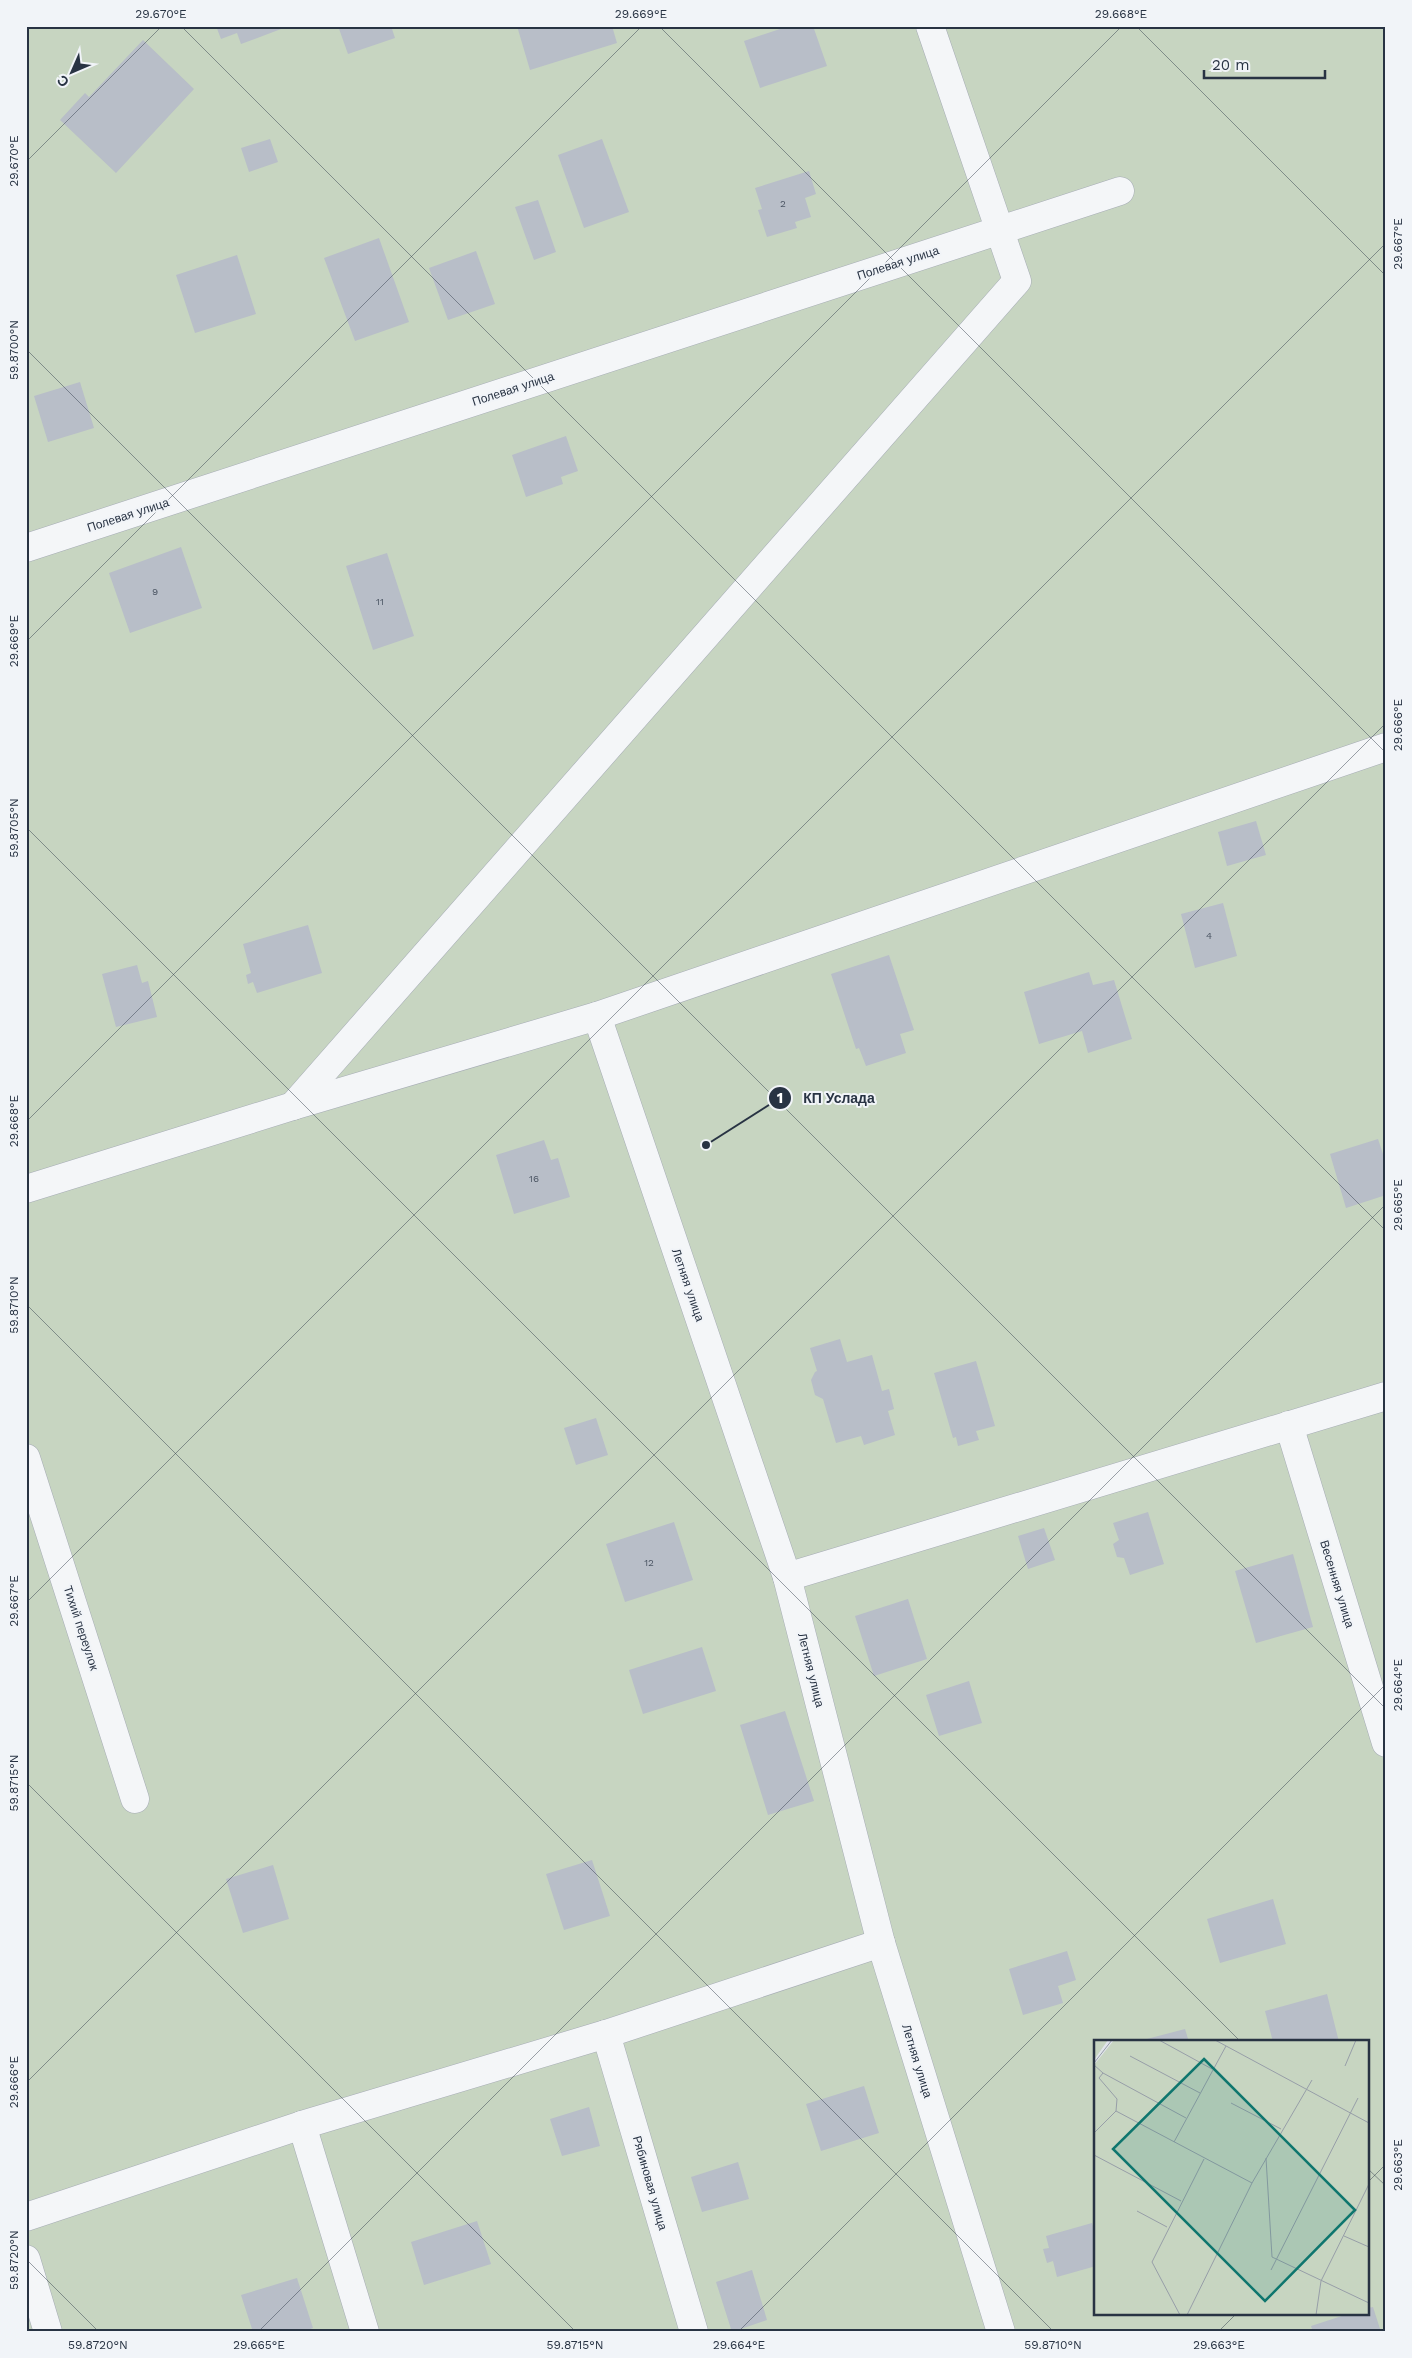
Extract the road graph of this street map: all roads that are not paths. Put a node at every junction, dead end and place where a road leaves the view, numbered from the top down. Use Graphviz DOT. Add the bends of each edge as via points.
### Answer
graph roads {
  1 [pos="930,26"];
  2 [pos="1120,191"];
  3 [pos="1000,230"];
  4 [pos="26,548"];
  5 [pos="1386,747"];
  6 [pos="597,1016"];
  7 [pos="293,1106"];
  8 [pos="26,1189"];
  9 [pos="1386,1396"];
  10 [pos="1289,1425"];
  11 [pos="26,1458"];
  12 [pos="787,1577"];
  13 [pos="1386,1743"];
  14 [pos="135,1799"];
  15 [pos="881,1943"];
  16 [pos="606,2034"];
  17 [pos="302,2125"];
  18 [pos="26,2217"];
  19 [pos="26,2259"];
  20 [pos="48,2332"];
  21 [pos="365,2332"];
  22 [pos="694,2332"];
  23 [pos="1000,2332"];
  1 -- 3 [label="street"];
  2 -- 3 [label="street, Полевая улица"];
  3 -- 4 [label="street, Полевая улица"];
  3 -- 7 [label="street" via="1017,281"];
  5 -- 6 [label="street"];
  6 -- 7 [label="street"];
  6 -- 12 [label="street, Летняя улица"];
  7 -- 8 [label="street"];
  9 -- 10 [label="street"];
  10 -- 12 [label="street"];
  10 -- 13 [label="street, Весенняя улица"];
  11 -- 14 [label="street, Тихий переулок"];
  12 -- 15 [label="street, Летняя улица"];
  15 -- 16 [label="street"];
  15 -- 23 [label="street, Летняя улица"];
  16 -- 17 [label="street"];
  16 -- 22 [label="street, Рябиновая улица"];
  17 -- 18 [label="street"];
  17 -- 21 [label="street"];
  19 -- 20 [label="street"];
}
